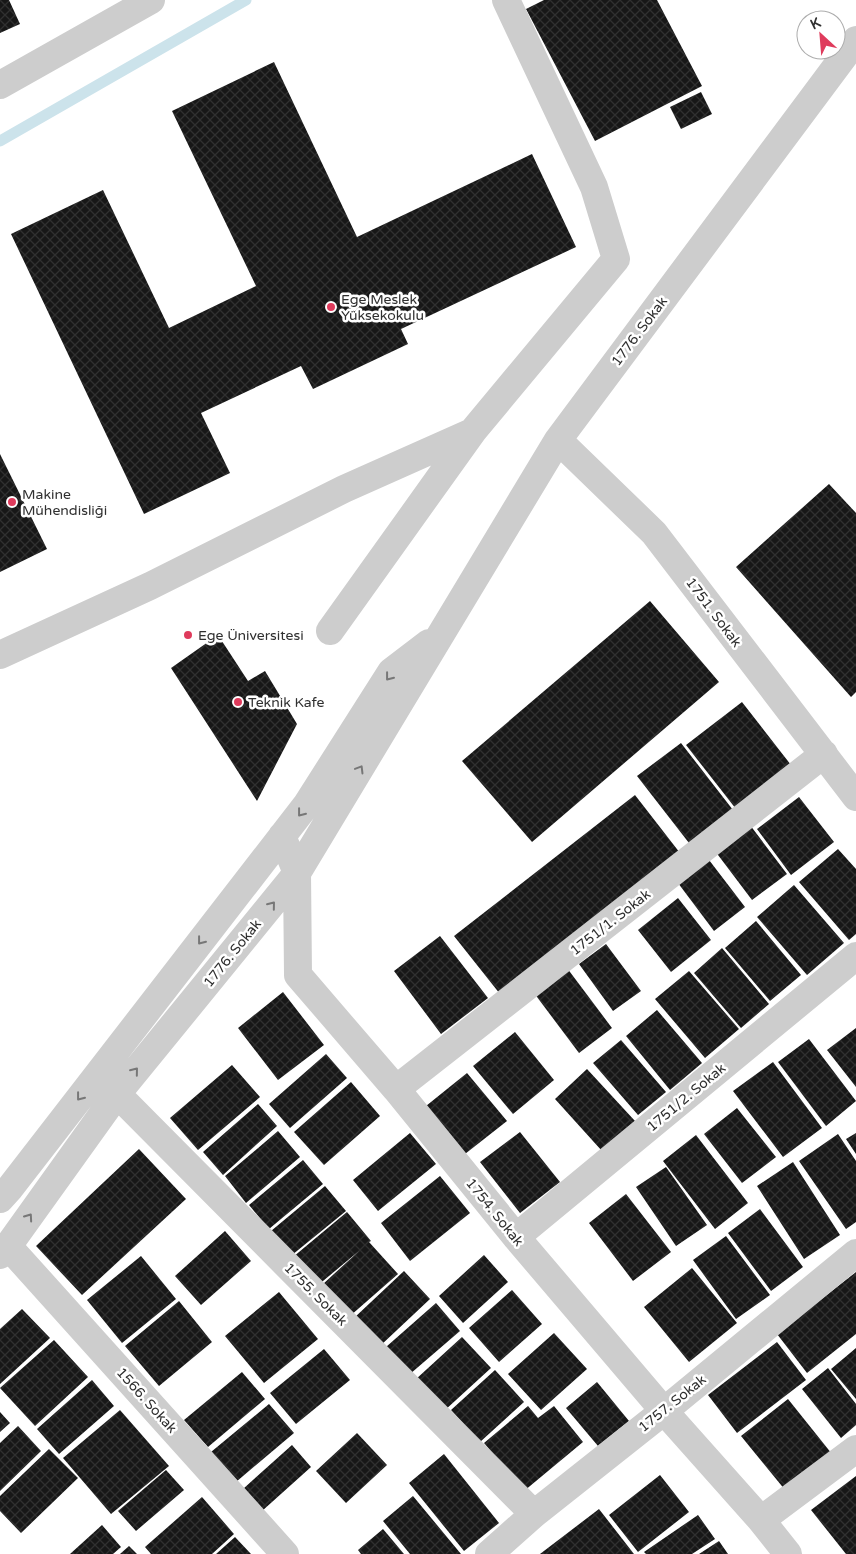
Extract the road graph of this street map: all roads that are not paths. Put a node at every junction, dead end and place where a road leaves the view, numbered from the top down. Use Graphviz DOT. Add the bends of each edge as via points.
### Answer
graph roads {
  1 [pos="151,0"];
  2 [pos="506,0"];
  3 [pos="856,40"];
  4 [pos="0,85"];
  5 [pos="473,432"];
  6 [pos="558,440"];
  7 [pos="330,631"];
  8 [pos="440,635"];
  9 [pos="0,655"];
  10 [pos="824,754"];
  11 [pos="856,797"];
  12 [pos="282,836"];
  13 [pos="297,874"];
  14 [pos="856,956"];
  15 [pos="96,1076"];
  16 [pos="396,1089"];
  17 [pos="117,1094"];
  18 [pos="0,1199"];
  19 [pos="516,1237"];
  20 [pos="4,1251"];
  21 [pos="856,1253"];
  22 [pos="664,1411"];
  23 [pos="856,1449"];
  24 [pos="534,1514"];
  25 [pos="762,1520"];
  26 [pos="285,1554"];
  27 [pos="489,1554"];
  28 [pos="788,1554"];
  1 -- 4 [label="street"];
  2 -- 5 [label="street" via="594,187 616,259"];
  3 -- 6 [label="street, 1776. Sokak"];
  5 -- 7 [label="street"];
  5 -- 9 [label="street" via="344,489 150,586"];
  6 -- 8 [label="street, 1776. Sokak"];
  6 -- 10 [label="street, 1751. Sokak" via="654,533"];
  8 -- 12 [label="street, 1776. Sokak, one-way" via="391,672 307,804"];
  13 -- 8 [label="street, 1776. Sokak, one-way"];
  10 -- 11 [label="street, 1751. Sokak"];
  10 -- 16 [label="street, 1751/1. Sokak"];
  12 -- 13 [label="street, 1754. Sokak"];
  12 -- 15 [label="street, 1776. Sokak, one-way"];
  13 -- 16 [label="street, 1754. Sokak" via="298,975"];
  17 -- 13 [label="street, 1776. Sokak, one-way"];
  14 -- 19 [label="street, 1751/2. Sokak"];
  15 -- 17 [label="street, 1755. Sokak"];
  15 -- 18 [label="street, 1776. Sokak, one-way"];
  16 -- 19 [label="street, 1754. Sokak"];
  20 -- 17 [label="street, 1776. Sokak, one-way"];
  17 -- 24 [label="street, 1755. Sokak"];
  19 -- 22 [label="street, 1754. Sokak"];
  20 -- 26 [label="street, 1566. Sokak"];
  21 -- 22 [label="street, 1757. Sokak"];
  22 -- 24 [label="street, 1757. Sokak"];
  22 -- 25 [label="street, 1754. Sokak"];
  23 -- 25 [label="street"];
  24 -- 27 [label="street, 1757. Sokak"];
  25 -- 28 [label="street, 1754. Sokak"];
}
